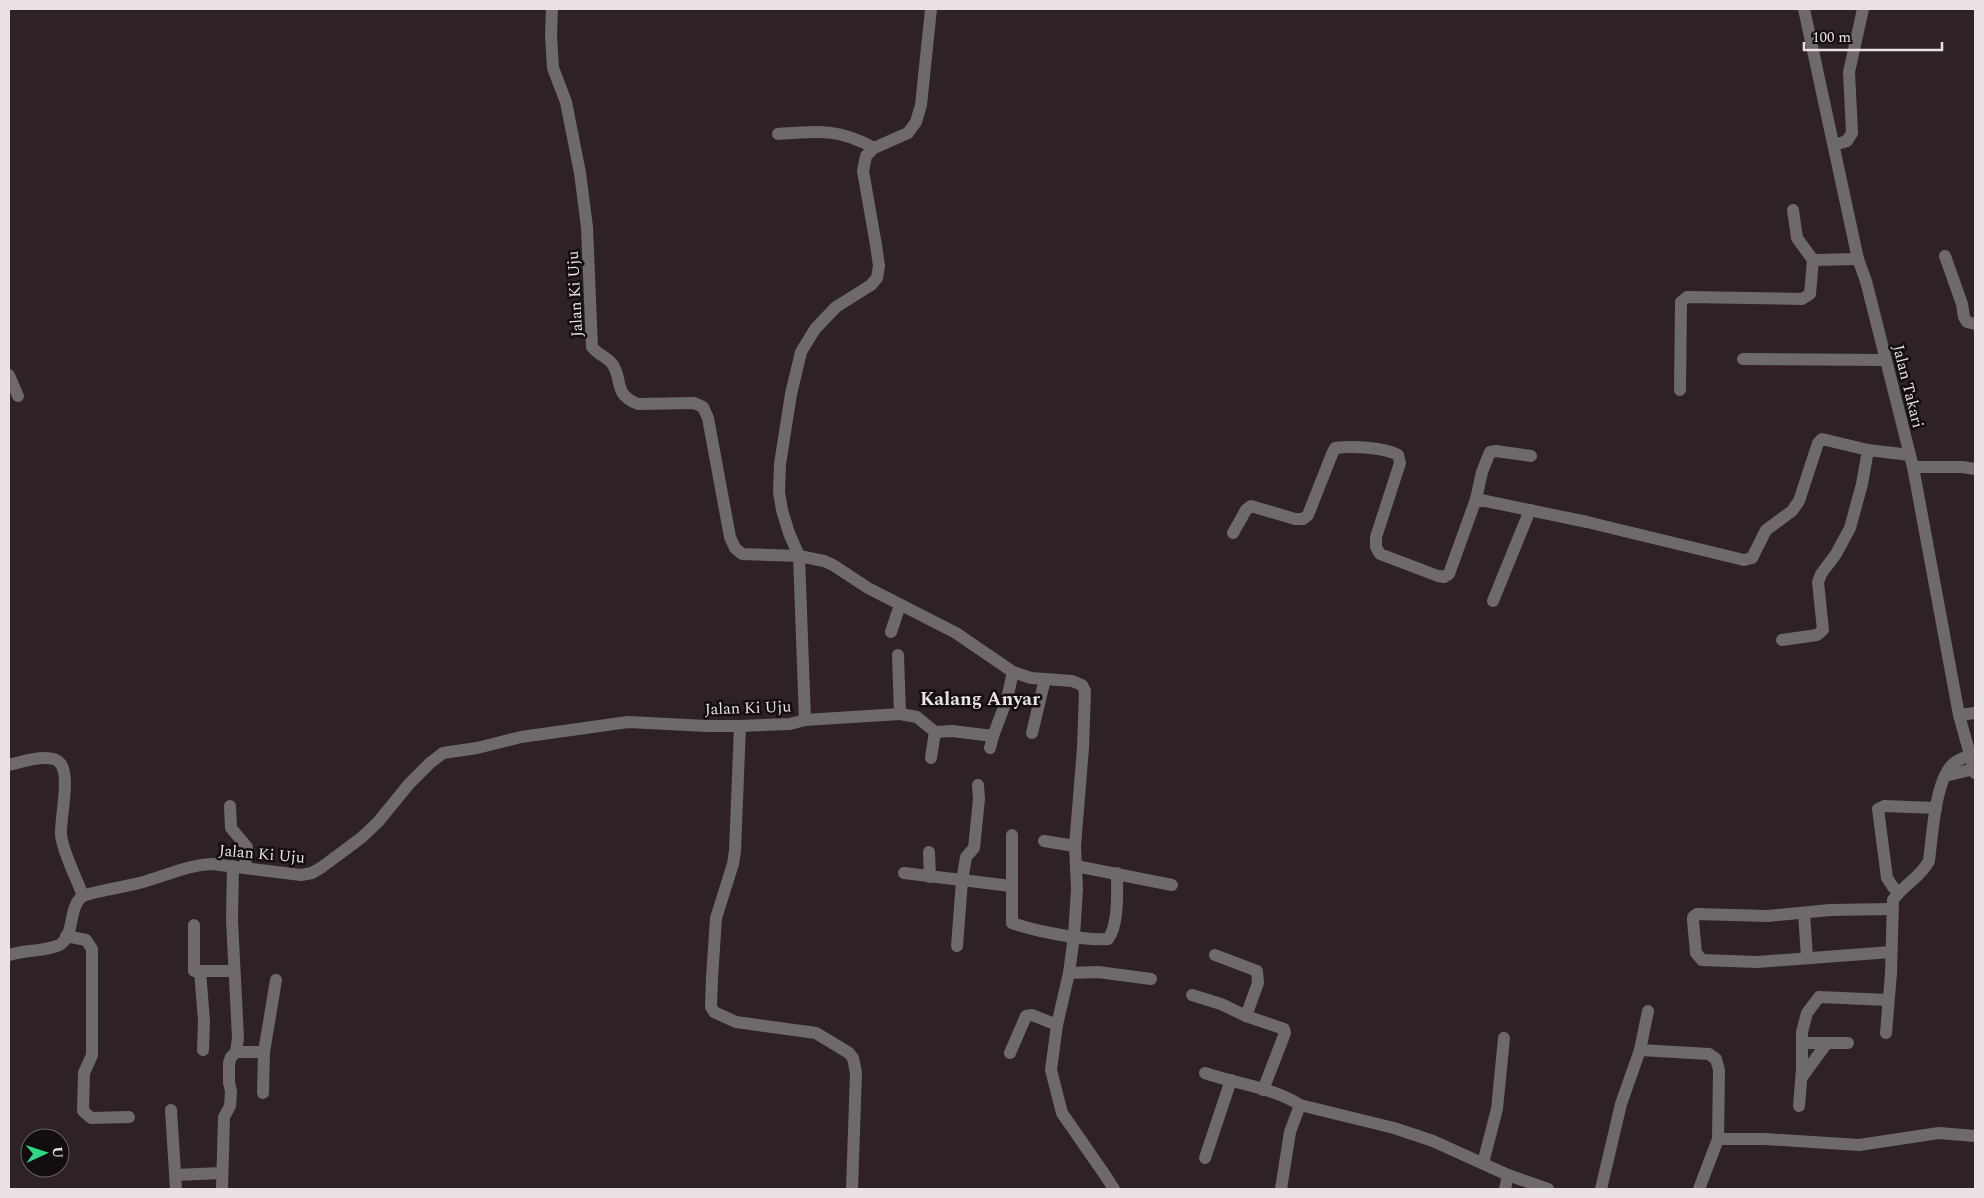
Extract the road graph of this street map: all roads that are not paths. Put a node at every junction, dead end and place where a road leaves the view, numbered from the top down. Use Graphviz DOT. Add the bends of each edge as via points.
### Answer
graph roads {
  1 [pos="552,9"];
  2 [pos="931,9"];
  3 [pos="1804,9"];
  4 [pos="1863,9"];
  5 [pos="778,134"];
  6 [pos="1834,145"];
  7 [pos="874,148"];
  8 [pos="1793,210"];
  9 [pos="1945,256"];
  10 [pos="1858,259"];
  11 [pos="1813,260"];
  12 [pos="1975,324"];
  13 [pos="1743,359"];
  14 [pos="1886,360"];
  15 [pos="9,375"];
  16 [pos="1680,390"];
  17 [pos="18,396"];
  18 [pos="1868,450"];
  19 [pos="1530,456"];
  20 [pos="1911,461"];
  21 [pos="1975,468"];
  22 [pos="1476,500"];
  23 [pos="1530,510"];
  24 [pos="1233,533"];
  25 [pos="799,556"];
  26 [pos="1493,601"];
  27 [pos="900,605"];
  28 [pos="891,632"];
  29 [pos="1782,640"];
  30 [pos="898,655"];
  31 [pos="1013,672"];
  32 [pos="1045,679"];
  33 [pos="1975,713"];
  34 [pos="900,714"];
  35 [pos="1959,715"];
  36 [pos="805,720"];
  37 [pos="740,726"];
  38 [pos="935,732"];
  39 [pos="1032,733"];
  40 [pos="1970,755"];
  41 [pos="931,758"];
  42 [pos="9,765"];
  43 [pos="1975,771"];
  44 [pos="1945,776"];
  45 [pos="978,785"];
  46 [pos="230,806"];
  47 [pos="1936,808"];
  48 [pos="1012,836"];
  49 [pos="1044,841"];
  50 [pos="1075,846"];
  51 [pos="929,852"];
  52 [pos="1076,866"];
  53 [pos="239,867"];
  54 [pos="904,873"];
  55 [pos="1117,873"];
  56 [pos="930,877"];
  57 [pos="962,881"];
  58 [pos="1011,886"];
  59 [pos="1172,886"];
  60 [pos="1898,892"];
  61 [pos="83,896"];
  62 [pos="1892,909"];
  63 [pos="1804,913"];
  64 [pos="194,925"];
  65 [pos="66,936"];
  66 [pos="1074,936"];
  67 [pos="957,946"];
  68 [pos="1892,952"];
  69 [pos="9,955"];
  70 [pos="1215,955"];
  71 [pos="1807,958"];
  72 [pos="200,971"];
  73 [pos="234,971"];
  74 [pos="1069,973"];
  75 [pos="1151,979"];
  76 [pos="276,980"];
  77 [pos="1192,994"];
  78 [pos="1888,1000"];
  79 [pos="1648,1011"];
  80 [pos="1246,1016"];
  81 [pos="1057,1024"];
  82 [pos="1886,1033"];
  83 [pos="1504,1038"];
  84 [pos="1802,1043"];
  85 [pos="1827,1043"];
  86 [pos="1848,1043"];
  87 [pos="204,1050"];
  88 [pos="1640,1050"];
  89 [pos="236,1052"];
  90 [pos="264,1052"];
  91 [pos="1010,1053"];
  92 [pos="1205,1073"];
  93 [pos="1802,1078"];
  94 [pos="1231,1080"];
  95 [pos="1263,1090"];
  96 [pos="263,1093"];
  97 [pos="1300,1105"];
  98 [pos="1799,1106"];
  99 [pos="171,1110"];
  100 [pos="129,1117"];
  101 [pos="1975,1136"];
  102 [pos="1718,1139"];
  103 [pos="1206,1158"];
  104 [pos="1483,1163"];
  105 [pos="222,1173"];
  106 [pos="175,1175"];
  107 [pos="1508,1175"];
  108 [pos="176,1189"];
  109 [pos="222,1189"];
  110 [pos="852,1189"];
  111 [pos="1114,1189"];
  112 [pos="1281,1189"];
  113 [pos="1505,1189"];
  114 [pos="1548,1189"];
  115 [pos="1602,1189"];
  116 [pos="1700,1189"];
  1 -- 25 [label="street, Jalan Ki Uju" via="553,68 566,102 587,227 592,347 613,364 622,391 631,401 638,404 694,403 703,407 735,548 742,554"];
  2 -- 7 [label="street" via="921,105 916,122 908,133"];
  3 -- 6 [label="street, Jalan Takari"];
  4 -- 6 [label="street" via="1849,72 1852,133 1846,141"];
  5 -- 7 [label="street" via="819,130 861,140"];
  6 -- 10 [label="street, Jalan Takari"];
  7 -- 25 [label="street" via="866,156 862,171 879,266 877,278 871,286 836,307 815,329 801,352 791,394 779,492 786,525"];
  8 -- 11 [label="street" via="1797,238"];
  9 -- 12 [label="street" via="1964,318"];
  10 -- 11 [label="street"];
  10 -- 14 [label="street, Jalan Takari"];
  11 -- 16 [label="street" via="1810,294 1802,299 1682,299"];
  13 -- 14 [label="street"];
  14 -- 20 [label="street, Jalan Takari"];
  15 -- 17 [label="street"];
  18 -- 20 [label="street"];
  18 -- 23 [label="street" via="1822,439 1800,501 1766,530 1752,558 1744,560"];
  18 -- 29 [label="street" via="1850,528 1818,582 1823,630"];
  19 -- 22 [label="street" via="1490,452"];
  20 -- 21 [label="street"];
  20 -- 35 [label="street, Jalan Takari"];
  22 -- 23 [label="street"];
  22 -- 24 [label="street" via="1450,574 1444,577 1380,554 1376,547 1376,537 1400,463 1398,455 1390,451 1335,448 1308,515 1295,519 1251,506"];
  23 -- 26 [label="street"];
  25 -- 27 [label="street" via="834,565"];
  25 -- 36 [label="street, Jalan Ki Uju"];
  27 -- 28 [label="street"];
  27 -- 31 [label="street" via="956,633"];
  30 -- 34 [label="street"];
  31 -- 32 [label="street"];
  31 -- 38 [label="street" via="1005,706 991,742 952,731"];
  32 -- 39 [label="street"];
  32 -- 50 [label="street" via="1072,681 1082,685 1085,691"];
  33 -- 35 [label="street"];
  34 -- 36 [label="street"];
  34 -- 38 [label="street" via="917,718"];
  35 -- 40 [label="street, Jalan Takari"];
  36 -- 37 [label="street, Jalan Ki Uju" via="790,724"];
  37 -- 53 [label="street, Jalan Ki Uju" via="628,722 521,737 443,753 409,784 361,838 312,873 300,875"];
  37 -- 110 [label="street" via="735,851 716,918 711,1007 714,1012 736,1022 816,1033 853,1058 856,1073"];
  38 -- 41 [label="street"];
  40 -- 43 [label="street, Jalan Takari"];
  40 -- 44 [label="street" via="1954,763"];
  42 -- 61 [label="street" via="47,757 61,764 65,774 62,835"];
  43 -- 44 [label="street"];
  44 -- 47 [label="street"];
  45 -- 57 [label="street" via="974,848 966,857"];
  46 -- 53 [label="street" via="231,828 247,847"];
  47 -- 60 [label="street" via="1925,870"];
  47 -- 60 [label="street" via="1884,806 1878,809 1887,878"];
  48 -- 58 [label="street"];
  49 -- 50 [label="street"];
  50 -- 52 [label="street"];
  51 -- 56 [label="street"];
  52 -- 55 [label="street"];
  52 -- 66 [label="street"];
  53 -- 61 [label="street, Jalan Ki Uju" via="198,864"];
  53 -- 73 [label="street" via="232,920"];
  54 -- 56 [label="street"];
  55 -- 59 [label="street"];
  55 -- 66 [label="street" via="1116,907 1110,937 1096,940"];
  56 -- 57 [label="street"];
  57 -- 58 [label="street"];
  57 -- 67 [label="street"];
  58 -- 66 [label="street" via="1012,923"];
  60 -- 62 [label="street"];
  61 -- 65 [label="street" via="76,904"];
  62 -- 63 [label="street"];
  62 -- 68 [label="street"];
  63 -- 71 [label="street"];
  63 -- 71 [label="street" via="1768,916 1697,914 1693,921 1696,953 1702,960 1757,962"];
  64 -- 72 [label="street" via="194,971"];
  65 -- 69 [label="street" via="61,944 52,948"];
  65 -- 100 [label="street" via="86,940 92,949 92,1055 84,1073 83,1111 92,1118"];
  66 -- 74 [label="street"];
  68 -- 71 [label="street"];
  68 -- 78 [label="street"];
  70 -- 80 [label="street" via="1257,972 1258,983"];
  72 -- 73 [label="street"];
  72 -- 87 [label="street"];
  73 -- 89 [label="street"];
  74 -- 75 [label="street" via="1098,972"];
  74 -- 81 [label="street"];
  76 -- 90 [label="street"];
  77 -- 80 [label="street"];
  78 -- 82 [label="street"];
  78 -- 84 [label="street" via="1819,997 1804,1019"];
  79 -- 88 [label="street"];
  80 -- 95 [label="street" via="1285,1031"];
  81 -- 91 [label="street" via="1026,1016"];
  81 -- 111 [label="street" via="1051,1070 1062,1114"];
  83 -- 104 [label="street" via="1497,1109"];
  84 -- 85 [label="street"];
  84 -- 93 [label="street"];
  85 -- 86 [label="street"];
  85 -- 93 [label="street"];
  88 -- 102 [label="street" via="1709,1054 1716,1059 1719,1070"];
  88 -- 115 [label="street" via="1621,1104"];
  89 -- 90 [label="street"];
  89 -- 105 [label="street" via="229,1063 231,1091 230,1106 224,1117"];
  90 -- 96 [label="street"];
  92 -- 94 [label="street"];
  93 -- 98 [label="street"];
  94 -- 95 [label="street"];
  94 -- 103 [label="street"];
  95 -- 97 [label="street"];
  97 -- 104 [label="street" via="1394,1128"];
  97 -- 112 [label="street" via="1290,1132"];
  99 -- 106 [label="street"];
  101 -- 102 [label="street" via="1939,1133 1850,1145"];
  102 -- 116 [label="street"];
  104 -- 107 [label="street"];
  105 -- 106 [label="street"];
  105 -- 109 [label="street"];
  106 -- 108 [label="street"];
  107 -- 113 [label="street"];
  107 -- 114 [label="street"];
}
